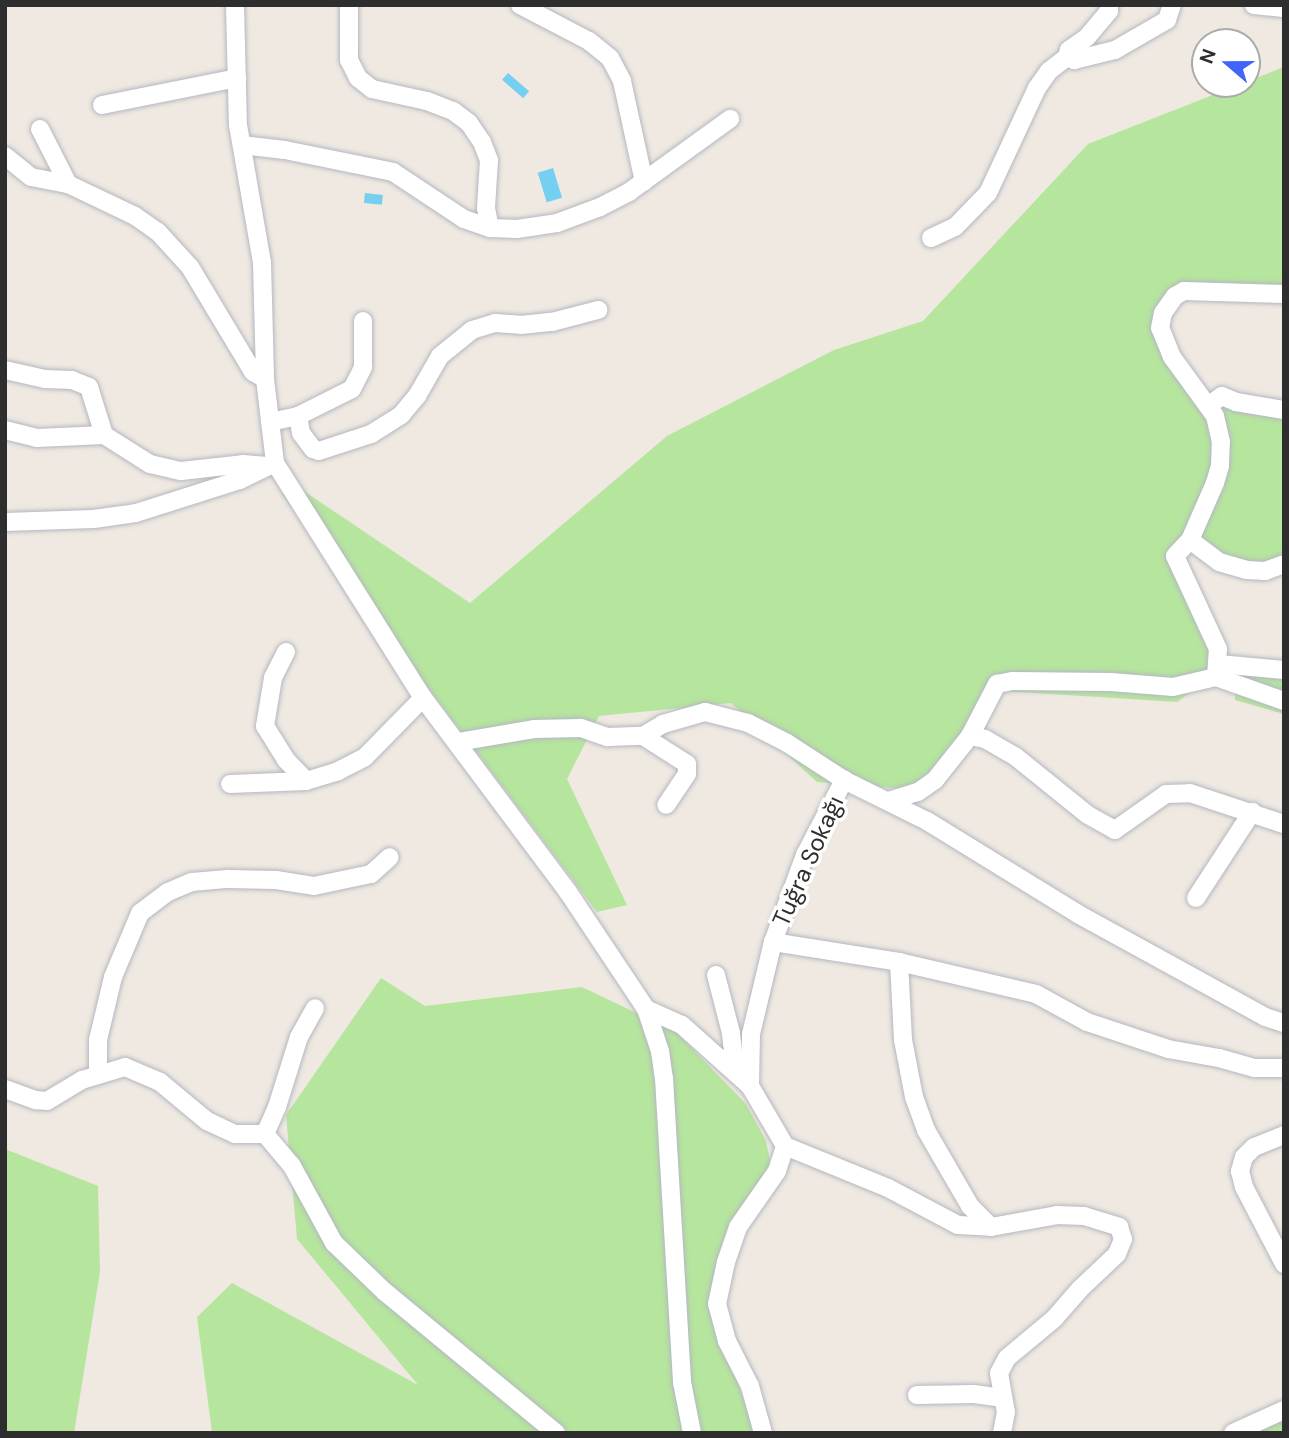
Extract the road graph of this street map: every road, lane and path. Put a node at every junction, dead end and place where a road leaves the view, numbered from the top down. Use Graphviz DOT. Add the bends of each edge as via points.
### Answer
graph roads {
  1 [pos="235,5"];
  2 [pos="349,5"];
  3 [pos="520,5"];
  4 [pos="1109,5"];
  5 [pos="1172,5"];
  6 [pos="1254,5"];
  7 [pos="1284,8"];
  8 [pos="1067,57"];
  9 [pos="237,78"];
  10 [pos="103,105"];
  11 [pos="730,119"];
  12 [pos="40,129"];
  13 [pos="242,145"];
  14 [pos="5,156"];
  15 [pos="644,182"];
  16 [pos="68,184"];
  17 [pos="490,228"];
  18 [pos="931,238"];
  19 [pos="1284,294"];
  20 [pos="598,310"];
  21 [pos="363,321"];
  22 [pos="5,370"];
  23 [pos="265,379"];
  24 [pos="1208,406"];
  25 [pos="1284,411"];
  26 [pos="298,416"];
  27 [pos="270,422"];
  28 [pos="5,430"];
  29 [pos="104,435"];
  30 [pos="270,464"];
  31 [pos="5,522"];
  32 [pos="1190,540"];
  33 [pos="1284,564"];
  34 [pos="285,652"];
  35 [pos="1217,670"];
  36 [pos="1284,670"];
  37 [pos="423,698"];
  38 [pos="1284,701"];
  39 [pos="643,736"];
  40 [pos="970,736"];
  41 [pos="458,742"];
  42 [pos="844,780"];
  43 [pos="306,781"];
  44 [pos="230,784"];
  45 [pos="888,801"];
  46 [pos="666,805"];
  47 [pos="1252,812"];
  48 [pos="1284,824"];
  49 [pos="390,857"];
  50 [pos="1196,898"];
  51 [pos="773,942"];
  52 [pos="900,962"];
  53 [pos="716,975"];
  54 [pos="315,1008"];
  55 [pos="646,1009"];
  56 [pos="1284,1023"];
  57 [pos="1284,1068"];
  58 [pos="735,1072"];
  59 [pos="98,1073"];
  60 [pos="750,1086"];
  61 [pos="5,1089"];
  62 [pos="265,1135"];
  63 [pos="1284,1135"];
  64 [pos="785,1146"];
  65 [pos="991,1227"];
  66 [pos="1284,1264"];
  67 [pos="917,1395"];
  68 [pos="1002,1398"];
  69 [pos="1284,1410"];
  70 [pos="556,1433"];
  71 [pos="692,1433"];
  72 [pos="763,1433"];
  73 [pos="1002,1433"];
  74 [pos="1233,1433"];
  1 -- 9 [label="street"];
  2 -- 17 [label="street" via="349,60 358,78 372,89 428,100 453,111 482,142 489,160 486,208"];
  3 -- 15 [label="street" via="589,41 610,58 622,81"];
  4 -- 8 [label="street" via="1109,11"];
  5 -- 8 [label="street" via="1167,20 1115,50 1074,60"];
  6 -- 7 [label="street"];
  8 -- 18 [label="street" via="1037,88 988,192 955,226"];
  9 -- 10 [label="street"];
  9 -- 13 [label="street"];
  11 -- 15 [label="street"];
  12 -- 16 [label="street"];
  13 -- 17 [label="street" via="393,172 464,219"];
  13 -- 23 [label="street" via="262,261"];
  14 -- 16 [label="street" via="31,177"];
  15 -- 17 [label="street" via="600,207 557,223"];
  16 -- 23 [label="street" via="158,232 190,267 253,372"];
  19 -- 24 [label="street" via="1184,291 1163,313 1160,328 1171,357"];
  20 -- 26 [label="street" via="552,322 495,323 472,330 440,356 401,415 371,433 319,451 301,433"];
  21 -- 26 [label="street" via="363,367 358,383 333,401"];
  22 -- 29 [label="street" via="89,387"];
  23 -- 27 [label="street"];
  24 -- 25 [label="street" via="1223,396"];
  24 -- 32 [label="street" via="1220,442 1220,466"];
  26 -- 27 [label="street"];
  27 -- 30 [label="street"];
  28 -- 29 [label="street" via="37,438"];
  29 -- 30 [label="street" via="135,456 165,468 199,471"];
  30 -- 31 [label="street" via="240,480 136,513"];
  30 -- 37 [label="street"];
  32 -- 33 [label="street" via="1219,562 1247,570 1265,571"];
  32 -- 35 [label="street" via="1175,556 1176,562 1218,649"];
  34 -- 43 [label="street" via="273,678 265,726"];
  35 -- 36 [label="street"];
  35 -- 38 [label="street"];
  35 -- 40 [label="street" via="1173,687 1097,682 997,684"];
  37 -- 41 [label="street"];
  37 -- 43 [label="street" via="365,757"];
  39 -- 41 [label="street" via="607,737 581,728 534,729"];
  39 -- 42 [label="street" via="689,715 724,716 787,743"];
  39 -- 46 [label="street" via="687,764 687,774"];
  40 -- 45 [label="street" via="935,780 918,792"];
  40 -- 47 [label="street" via="985,739 1016,757 1088,815 1115,830 1166,794 1190,793"];
  41 -- 55 [label="street" via="568,892"];
  42 -- 45 [label="street"];
  42 -- 51 [label="street, Tuğra Sokağı" via="805,856"];
  43 -- 44 [label="street"];
  45 -- 56 [label="street" via="1078,914 1265,1017"];
  47 -- 48 [label="street"];
  47 -- 50 [label="street"];
  49 -- 59 [label="street" via="371,874 314,886 228,879 192,882 168,892 140,913 113,977 98,1040"];
  51 -- 52 [label="street, Tuğra Sokağı"];
  51 -- 60 [label="street, Tuğra Sokağı" via="751,1034"];
  52 -- 57 [label="street, Tuğra Sokağı" via="1036,994 1087,1022 1168,1049 1255,1068"];
  52 -- 65 [label="street" via="903,1040 914,1097 926,1130 970,1206"];
  53 -- 58 [label="street" via="731,1033"];
  54 -- 62 [label="street" via="299,1037"];
  55 -- 58 [label="street" via="682,1025"];
  55 -- 71 [label="street" via="664,1078 682,1381"];
  58 -- 60 [label="street"];
  59 -- 61 [label="street" via="47,1101"];
  59 -- 62 [label="street" via="125,1067 145,1073 206,1121 235,1134"];
  60 -- 64 [label="street"];
  62 -- 70 [label="street" via="292,1166 334,1243 385,1292"];
  63 -- 66 [label="street" via="1254,1147 1244,1157 1240,1171"];
  64 -- 65 [label="street" via="888,1188 958,1225"];
  64 -- 72 [label="street" via="778,1171 738,1227 717,1304 727,1341 750,1386"];
  65 -- 68 [label="street" via="1057,1215 1084,1216 1119,1227 1123,1239 1117,1254 1055,1318 1007,1358 999,1373"];
  67 -- 68 [label="street"];
  68 -- 73 [label="street" via="1006,1412"];
  69 -- 74 [label="street"];
}
